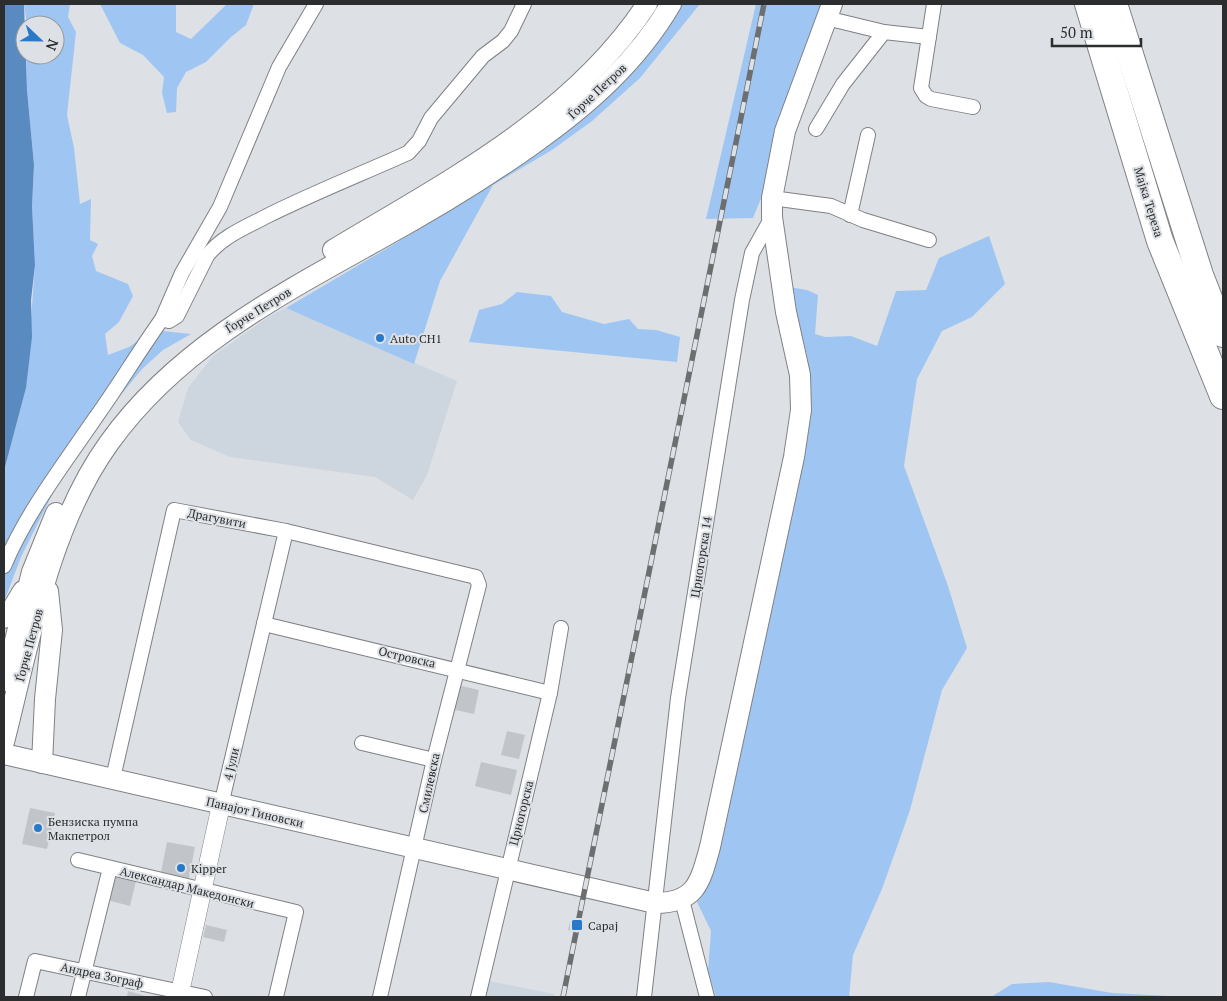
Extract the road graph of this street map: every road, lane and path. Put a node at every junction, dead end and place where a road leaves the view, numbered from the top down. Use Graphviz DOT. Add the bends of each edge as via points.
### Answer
graph roads {
  1 [pos="316,4"];
  2 [pos="524,4"];
  3 [pos="647,4"];
  4 [pos="671,4"];
  5 [pos="934,4"];
  6 [pos="1088,4"];
  7 [pos="1114,4"];
  8 [pos="829,11"];
  9 [pos="884,32"];
  10 [pos="929,37"];
  11 [pos="973,107"];
  12 [pos="816,129"];
  13 [pos="868,135"];
  14 [pos="772,208"];
  15 [pos="850,215"];
  16 [pos="929,240"];
  17 [pos="162,319"];
  18 [pos="1223,334"];
  19 [pos="1223,396"];
  20 [pos="286,531"];
  21 [pos="4,566"];
  22 [pos="470,575"];
  23 [pos="39,576"];
  24 [pos="4,618"];
  25 [pos="264,624"];
  26 [pos="561,628"];
  27 [pos="15,645"];
  28 [pos="457,669"];
  29 [pos="4,686"];
  30 [pos="550,693"];
  31 [pos="4,742"];
  32 [pos="362,743"];
  33 [pos="4,754"];
  34 [pos="434,760"];
  35 [pos="42,763"];
  36 [pos="113,778"];
  37 [pos="221,805"];
  38 [pos="416,848"];
  39 [pos="78,860"];
  40 [pos="110,868"];
  41 [pos="507,870"];
  42 [pos="202,891"];
  43 [pos="682,900"];
  44 [pos="655,903"];
  45 [pos="84,970"];
  46 [pos="180,995"];
  47 [pos="26,997"];
  48 [pos="78,997"];
  49 [pos="205,997"];
  50 [pos="276,997"];
  51 [pos="380,997"];
  52 [pos="478,997"];
  53 [pos="644,997"];
  54 [pos="707,997"];
  1 -- 17 [label="street" via="279,67 220,206 182,273"];
  2 -- 17 [label="street" via="511,31 483,56 431,118 413,149 247,226 213,247 178,316 169,321"];
  3 -- 23 [label="main road, Ѓорче Петров" via="594,71 531,125 220,321 157,371 111,421 80,467 44,539"];
  4 -- 23 [label="main road, Ѓорче Петров" via="652,34 621,71 548,134 486,175 248,315 204,346 157,386 109,443 87,477"];
  5 -- 10 [label="street"];
  6 -- 19 [label="highway, Мајка Тереза" via="1160,241"];
  7 -- 18 [label="highway, Мајка Тереза" via="1200,275"];
  8 -- 9 [label="street"];
  8 -- 14 [label="main road" via="785,131"];
  9 -- 10 [label="street"];
  9 -- 12 [label="street" via="843,84"];
  10 -- 11 [label="street" via="920,84 922,92 931,99"];
  13 -- 15 [label="street"];
  14 -- 15 [label="street" via="831,206"];
  14 -- 43 [label="main road" via="786,312 800,375 801,410 794,457 710,848 703,874 693,892"];
  14 -- 44 [label="street, Црногорска 14" via="752,253 742,300 678,698"];
  15 -- 16 [label="street"];
  17 -- 21 [label="street" via="69,454 17,538"];
  20 -- 22 [label="street, Драгувити"];
  20 -- 25 [label="street, 4 Јули"];
  20 -- 36 [label="street, Драгувити" via="174,510"];
  22 -- 28 [label="street, Смилевска" via="476,577 479,585"];
  23 -- 24 [label="main road"];
  23 -- 27 [label="main road, Ѓорче Петров"];
  23 -- 35 [label="main road" via="52,630"];
  25 -- 28 [label="street, Островска"];
  25 -- 37 [label="street, 4 Јули"];
  26 -- 30 [label="street, Црногорска"];
  27 -- 29 [label="main road, Ѓорче Петров"];
  27 -- 31 [label="main road, Ѓорче Петров"];
  28 -- 30 [label="street, Островска"];
  28 -- 34 [label="street, Смилевска"];
  30 -- 41 [label="street, Црногорска"];
  32 -- 34 [label="street"];
  33 -- 35 [label="main road, Панајот Гиновски"];
  34 -- 38 [label="street, Смилевска"];
  35 -- 36 [label="main road, Панајот Гиновски"];
  36 -- 37 [label="main road, Панајот Гиновски"];
  37 -- 38 [label="main road, Панајот Гиновски"];
  37 -- 42 [label="street, 4 Јули"];
  38 -- 41 [label="main road, Панајот Гиновски"];
  38 -- 51 [label="street, Смилевска"];
  39 -- 40 [label="street, Αлександар Македонски"];
  40 -- 42 [label="street, Αлександар Македонски"];
  40 -- 45 [label="street"];
  41 -- 44 [label="main road, Панајот Гиновски"];
  41 -- 52 [label="street, Црногорска"];
  42 -- 46 [label="street, 4 Јули"];
  42 -- 50 [label="street, Αлександар Македонски" via="296,912"];
  43 -- 44 [label="main road, Панајот Гиновски"];
  43 -- 54 [label="street"];
  44 -- 53 [label="street, Црногорска 14"];
  45 -- 46 [label="street, Андреа Зограф"];
  45 -- 47 [label="street, Андреа Зограф" via="35,961"];
  45 -- 48 [label="street"];
  46 -- 49 [label="street, Андреа Зограф"];
}
